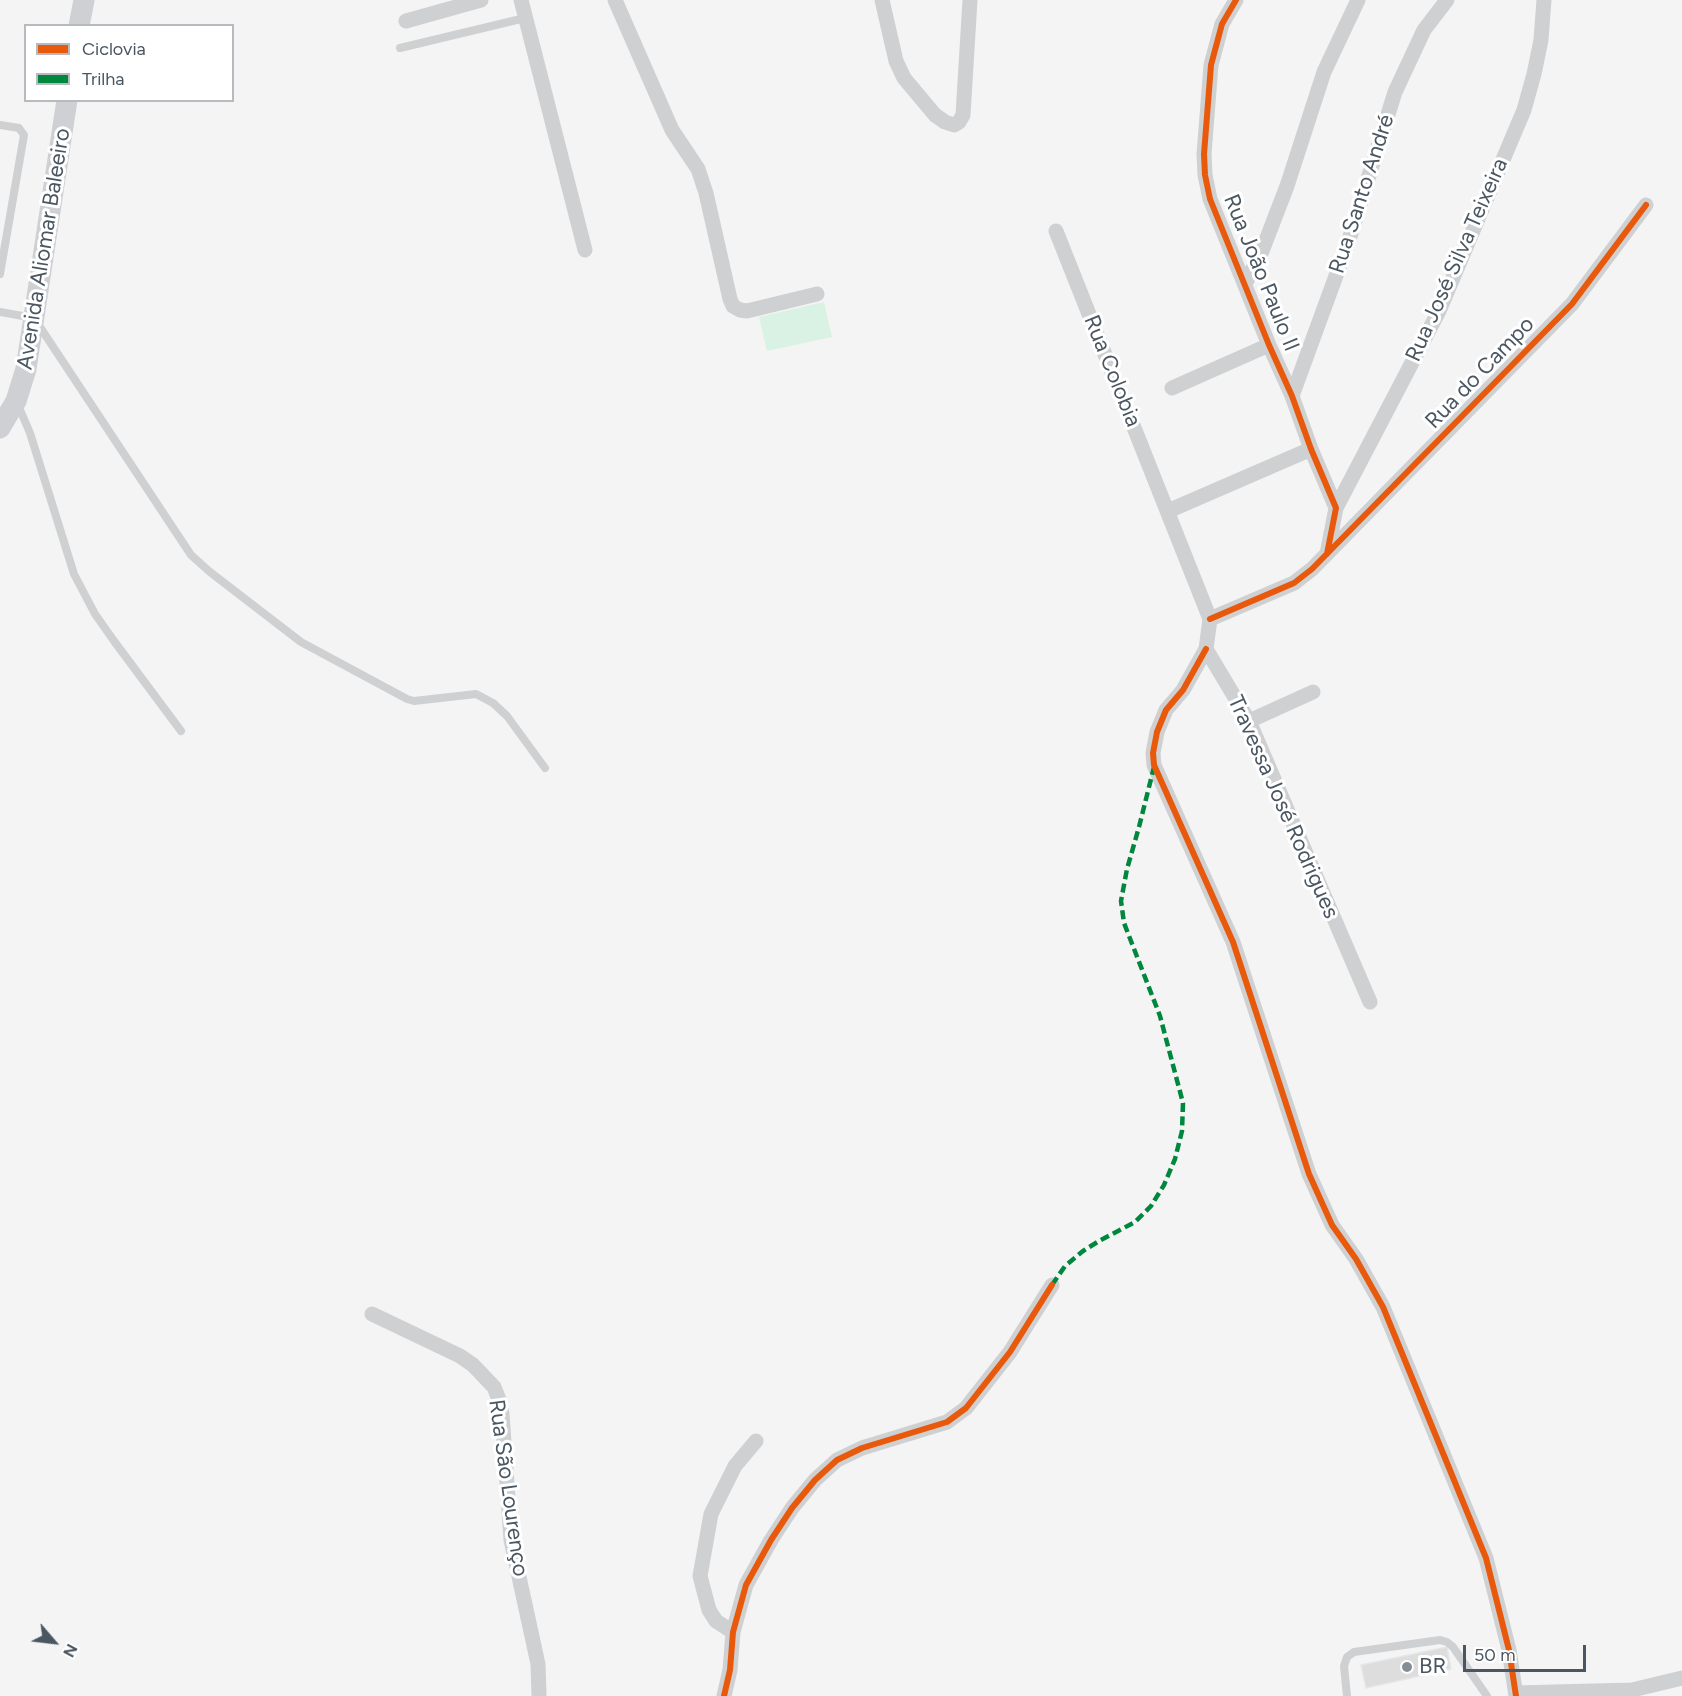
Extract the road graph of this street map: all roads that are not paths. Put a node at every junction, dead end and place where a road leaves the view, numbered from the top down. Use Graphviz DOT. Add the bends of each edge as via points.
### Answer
graph roads {
  1 [pos="84,0"];
  2 [pos="481,0"];
  3 [pos="521,0"];
  4 [pos="615,0"];
  5 [pos="882,0"];
  6 [pos="970,0"];
  7 [pos="1236,0"];
  8 [pos="1358,0"];
  9 [pos="1447,0"];
  10 [pos="1544,0"];
  11 [pos="525,18"];
  12 [pos="406,21"];
  13 [pos="79,24"];
  14 [pos="400,48"];
  15 [pos="68,102"];
  16 [pos="0,125"];
  17 [pos="1646,205"];
  18 [pos="1056,231"];
  19 [pos="585,250"];
  20 [pos="0,274"];
  21 [pos="1245,284"];
  22 [pos="817,294"];
  23 [pos="0,312"];
  24 [pos="34,318"];
  25 [pos="1269,345"];
  26 [pos="1172,388"];
  27 [pos="1292,396"];
  28 [pos="16,401"];
  29 [pos="0,428"];
  30 [pos="1311,449"];
  31 [pos="1336,508"];
  32 [pos="1168,511"];
  33 [pos="1327,554"];
  34 [pos="1209,619"];
  35 [pos="1206,650"];
  36 [pos="1313,692"];
  37 [pos="1248,722"];
  38 [pos="181,731"];
  39 [pos="545,768"];
  40 [pos="1370,1002"];
  41 [pos="1052,1285"];
  42 [pos="372,1314"];
  43 [pos="756,1441"];
  44 [pos="732,1632"];
  45 [pos="1682,1678"];
  46 [pos="1516,1694"];
  47 [pos="539,1696"];
  48 [pos="724,1696"];
  49 [pos="1347,1696"];
  50 [pos="1487,1696"];
  1 -- 13 [label="main road"];
  2 -- 12 [label="street"];
  3 -- 11 [label="street"];
  4 -- 22 [label="street" via="672,130 698,169 733,306 747,310"];
  5 -- 6 [label="street" via="896,61 904,78 935,115 954,125 963,115"];
  7 -- 21 [label="street, Rua João Paulo II" via="1222,24 1211,65 1204,154 1210,199"];
  8 -- 21 [label="street" via="1324,72 1287,186"];
  9 -- 27 [label="street, Rua Santo André" via="1424,30 1395,92 1348,243"];
  10 -- 31 [label="street, Rua José Silva Teixeira" via="1541,40 1524,110 1439,311"];
  11 -- 14 [label="lane"];
  11 -- 19 [label="street"];
  15 -- 24 [label="main road, Avenida Aliomar Baleeiro"];
  16 -- 20 [label="lane" via="19,128 24,135"];
  17 -- 33 [label="street, Rua do Campo" via="1572,304"];
  18 -- 32 [label="street, Rua Colobia"];
  21 -- 25 [label="street, Rua João Paulo II"];
  23 -- 24 [label="lane"];
  24 -- 28 [label="main road, Avenida Aliomar Baleeiro"];
  24 -- 39 [label="lane" via="191,555 203,566 302,642 407,699 476,694 493,703"];
  25 -- 26 [label="street"];
  25 -- 27 [label="street, Rua João Paulo II"];
  27 -- 30 [label="street, Rua João Paulo II"];
  28 -- 29 [label="main road, Avenida Aliomar Baleeiro"];
  28 -- 38 [label="lane" via="30,433 74,574 114,642"];
  30 -- 31 [label="street, Rua João Paulo II"];
  30 -- 32 [label="street"];
  31 -- 33 [label="street"];
  32 -- 34 [label="street"];
  33 -- 34 [label="street, Rua do Campo" via="1294,583"];
  34 -- 35 [label="street"];
  35 -- 37 [label="street, Travessa José Rodrigues"];
  35 -- 46 [label="street" via="1184,690 1166,710 1157,732 1154,765 1233,942 1309,1174 1332,1226 1383,1307 1486,1558"];
  36 -- 37 [label="street"];
  37 -- 40 [label="street, Travessa José Rodrigues"];
  41 -- 44 [label="street" via="1010,1352 966,1408 947,1422 862,1448 837,1460 815,1480 771,1539 746,1585"];
  42 -- 47 [label="street, Rua São Lourenço" via="460,1356 494,1387 500,1402 512,1540 538,1664"];
  43 -- 44 [label="street" via="735,1466 711,1514 700,1576 709,1610 716,1621"];
  44 -- 48 [label="street"];
  45 -- 46 [label="street" via="1632,1690"];
  49 -- 50 [label="lane" via="1344,1666 1354,1652 1440,1640 1453,1647"];
}
